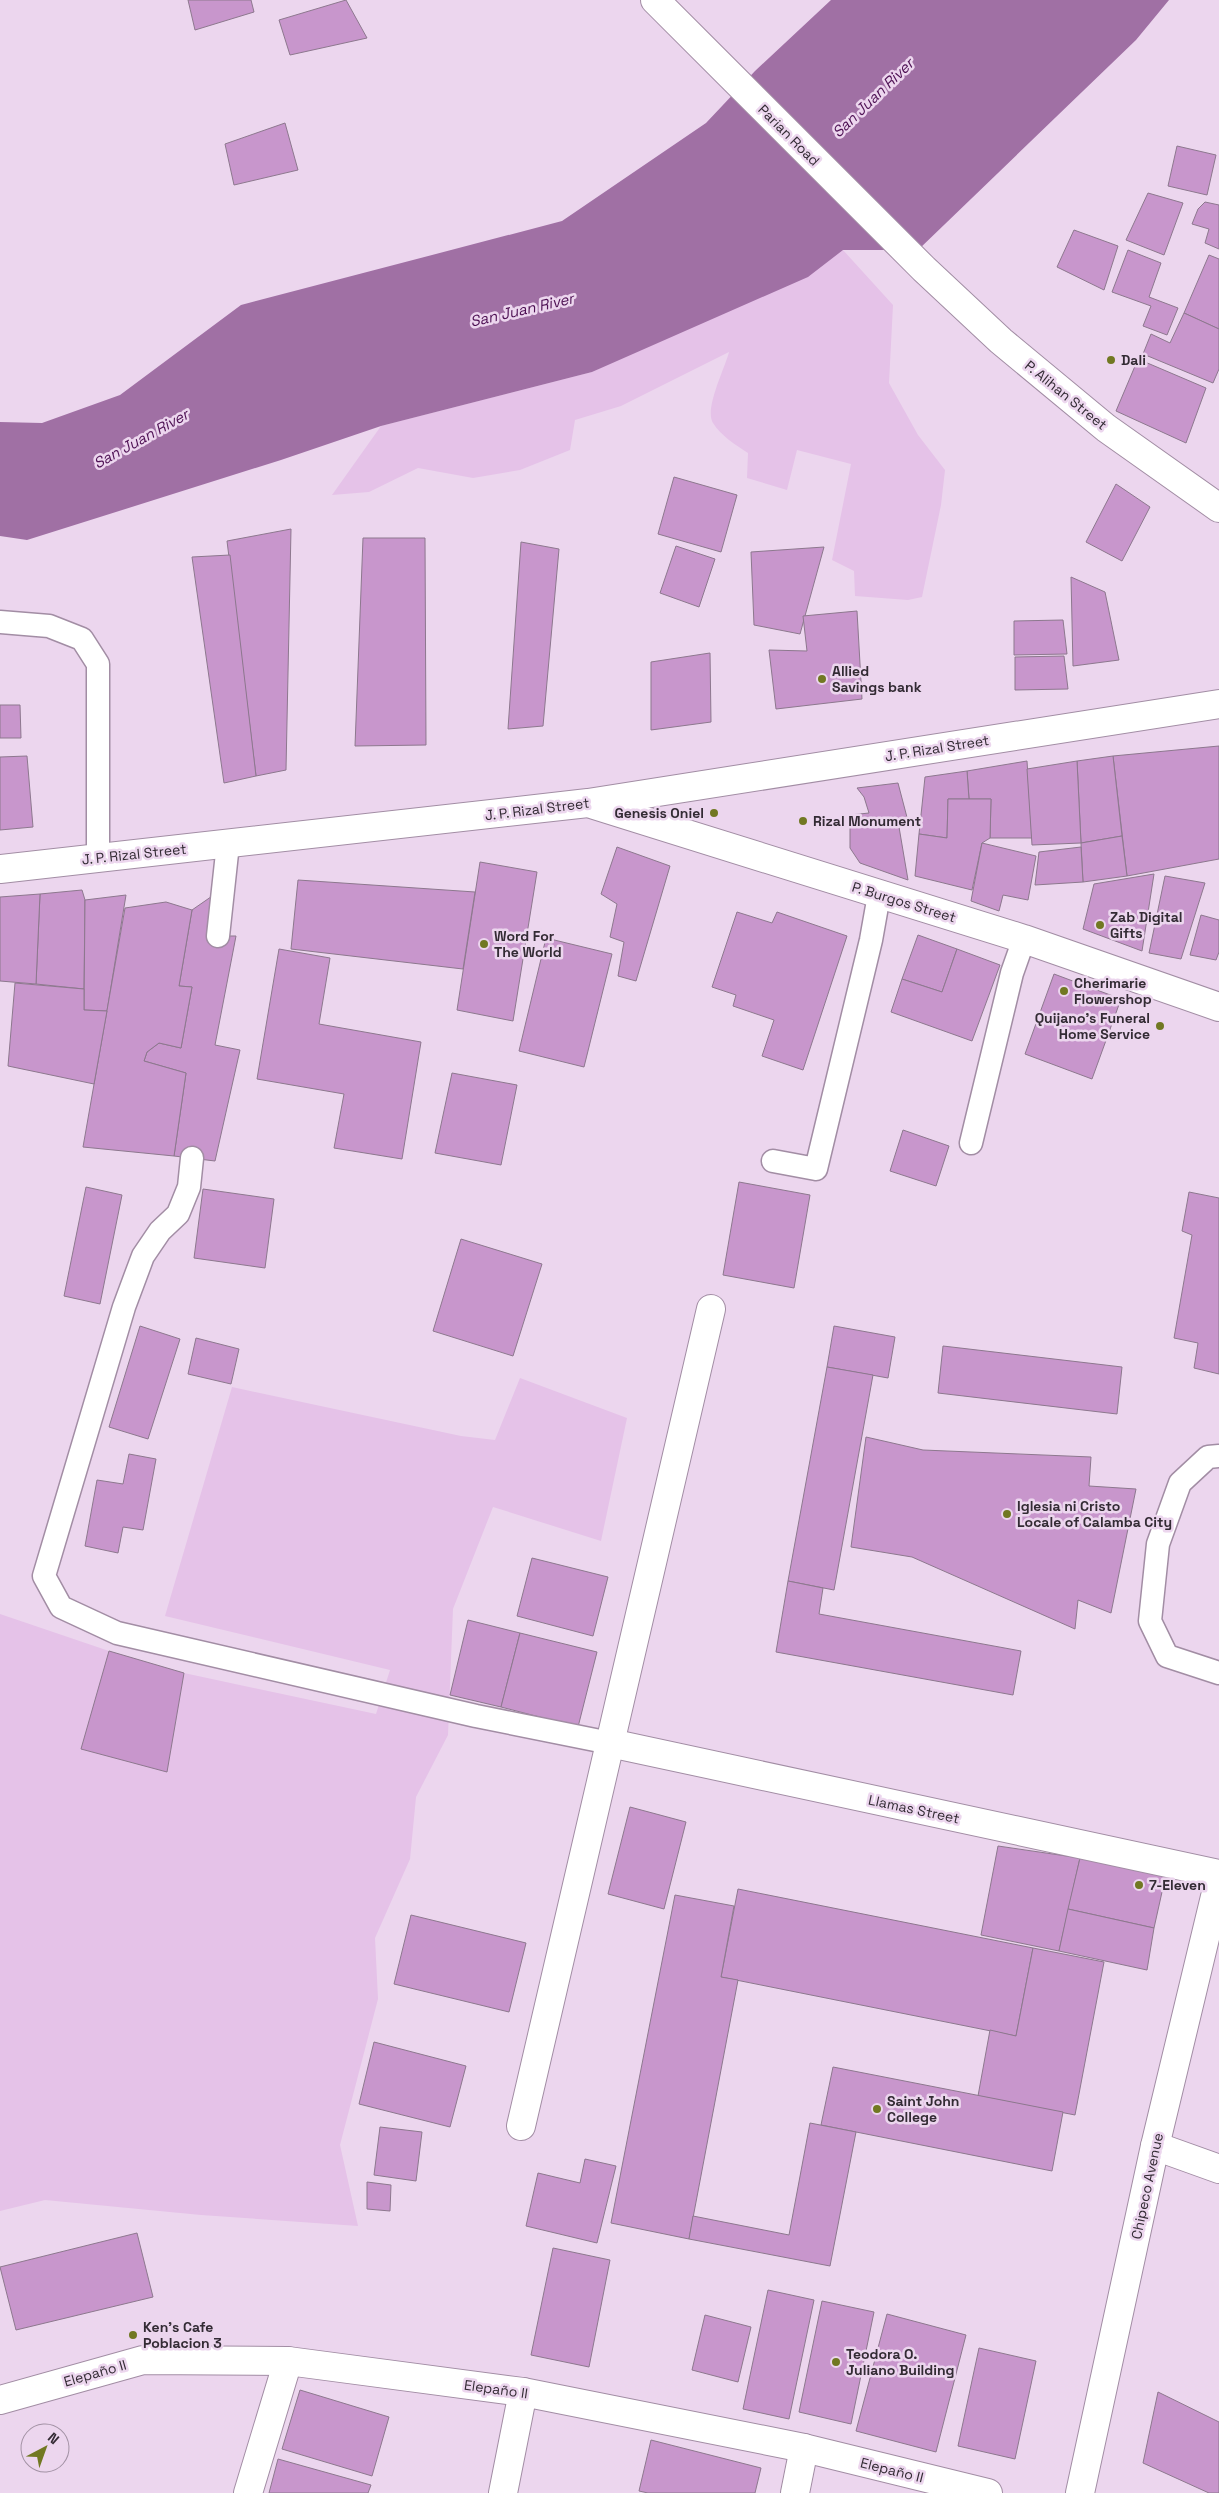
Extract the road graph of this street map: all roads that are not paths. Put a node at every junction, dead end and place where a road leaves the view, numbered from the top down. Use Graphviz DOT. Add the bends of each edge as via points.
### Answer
graph roads {
  1 [pos="655,0"];
  2 [pos="924,269"];
  3 [pos="1219,508"];
  4 [pos="0,622"];
  5 [pos="1219,704"];
  6 [pos="588,803"];
  7 [pos="228,844"];
  8 [pos="98,858"];
  9 [pos="0,869"];
  10 [pos="879,895"];
  11 [pos="218,936"];
  12 [pos="1024,939"];
  13 [pos="1219,1007"];
  14 [pos="970,1143"];
  15 [pos="192,1158"];
  16 [pos="773,1161"];
  17 [pos="710,1309"];
  18 [pos="1219,1456"];
  19 [pos="1219,1673"];
  20 [pos="610,1743"];
  21 [pos="1219,1874"];
  22 [pos="1219,1880"];
  23 [pos="521,2126"];
  24 [pos="1155,2146"];
  25 [pos="1219,2169"];
  26 [pos="288,2361"];
  27 [pos="522,2392"];
  28 [pos="0,2400"];
  29 [pos="804,2448"];
  30 [pos="248,2493"];
  31 [pos="503,2493"];
  32 [pos="795,2493"];
  33 [pos="988,2493"];
  34 [pos="1080,2493"];
  1 -- 2 [label="main road, Parian Road"];
  2 -- 3 [label="main road, P. Alihan Street" via="1001,341 1106,428"];
  4 -- 8 [label="lane" via="49,626 82,639 98,664"];
  5 -- 6 [label="main road, J. P. Rizal Street"];
  6 -- 7 [label="main road, J. P. Rizal Street"];
  6 -- 10 [label="main road, P. Burgos Street"];
  7 -- 8 [label="main road, J. P. Rizal Street"];
  7 -- 11 [label="lane"];
  8 -- 9 [label="main road, J. P. Rizal Street"];
  10 -- 12 [label="main road, P. Burgos Street"];
  10 -- 16 [label="lane" via="816,1169"];
  12 -- 13 [label="main road, P. Burgos Street"];
  12 -- 14 [label="lane" via="1012,973"];
  15 -- 20 [label="lane" via="188,1187 178,1214 160,1231 143,1256 44,1576 61,1607 117,1633 476,1716"];
  17 -- 20 [label="main road"];
  18 -- 19 [label="lane" via="1208,1457 1180,1483 1158,1544 1150,1621 1168,1656"];
  20 -- 21 [label="main road, Llamas Street"];
  20 -- 23 [label="main road"];
  22 -- 24 [label="main road, Chipeco Avenue"];
  24 -- 25 [label="main road"];
  24 -- 34 [label="main road, Chipeco Avenue"];
  26 -- 27 [label="main road, Elepaño II"];
  26 -- 28 [label="main road, Elepaño II" via="143,2360"];
  26 -- 30 [label="main road"];
  27 -- 29 [label="main road, Elepaño II"];
  27 -- 31 [label="main road"];
  29 -- 32 [label="main road"];
  29 -- 33 [label="main road, Elepaño II"];
}
